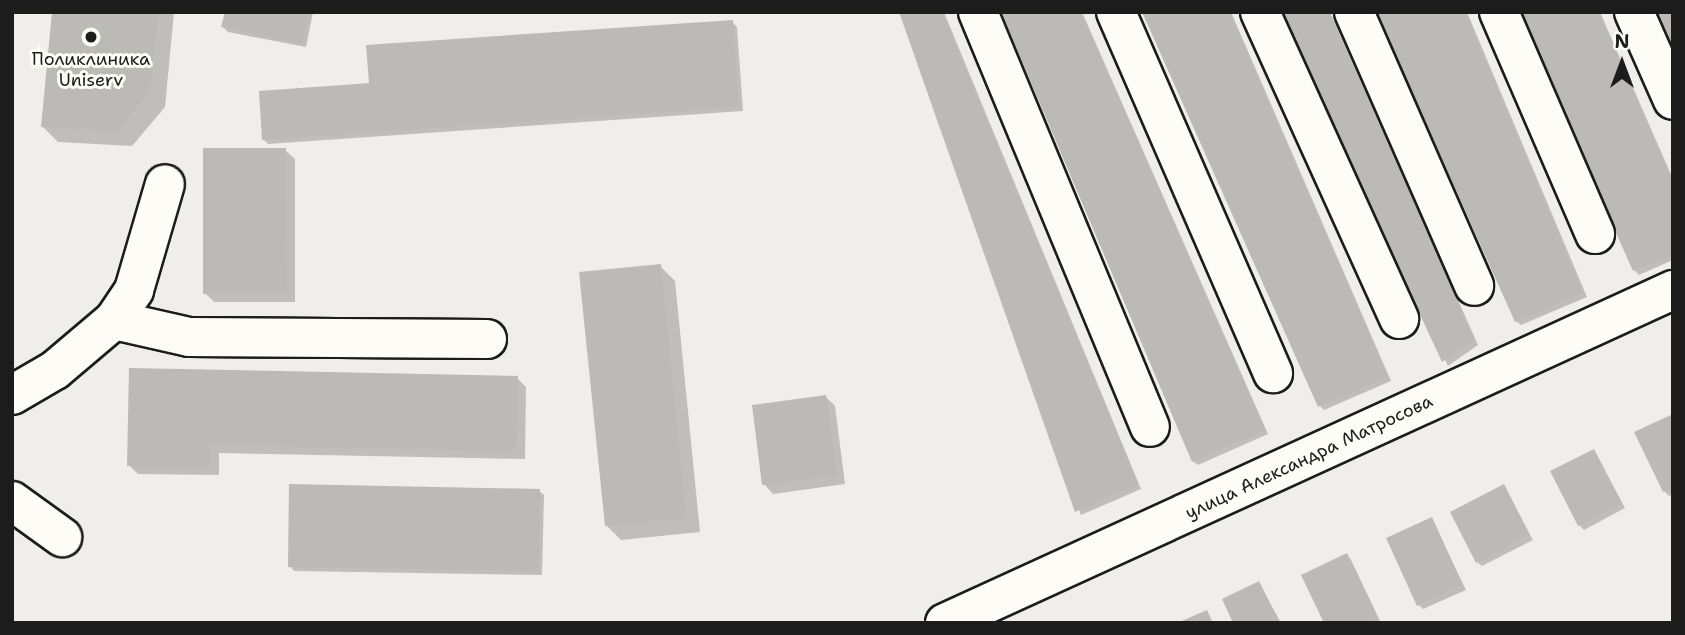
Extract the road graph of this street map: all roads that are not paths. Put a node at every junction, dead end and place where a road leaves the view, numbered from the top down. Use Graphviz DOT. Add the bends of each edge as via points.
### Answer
graph roads {
  1 [pos="978,12"];
  2 [pos="1116,12"];
  3 [pos="1260,12"];
  4 [pos="1354,12"];
  5 [pos="1499,12"];
  6 [pos="1634,12"];
  7 [pos="1673,100"];
  8 [pos="165,184"];
  9 [pos="1595,234"];
  10 [pos="1474,286"];
  11 [pos="1673,290"];
  12 [pos="1399,319"];
  13 [pos="114,320"];
  14 [pos="486,339"];
  15 [pos="1273,373"];
  16 [pos="12,395"];
  17 [pos="1150,427"];
  18 [pos="12,500"];
  19 [pos="62,537"];
  20 [pos="945,623"];
  1 -- 17 [label="street"];
  2 -- 15 [label="street"];
  3 -- 12 [label="street"];
  4 -- 10 [label="street"];
  5 -- 9 [label="street"];
  6 -- 7 [label="street"];
  8 -- 13 [label="street" via="134,290"];
  11 -- 20 [label="street, улица Александра Матросова"];
  13 -- 14 [label="street" via="189,337"];
  13 -- 16 [label="street" via="55,370"];
  18 -- 19 [label="street"];
}
